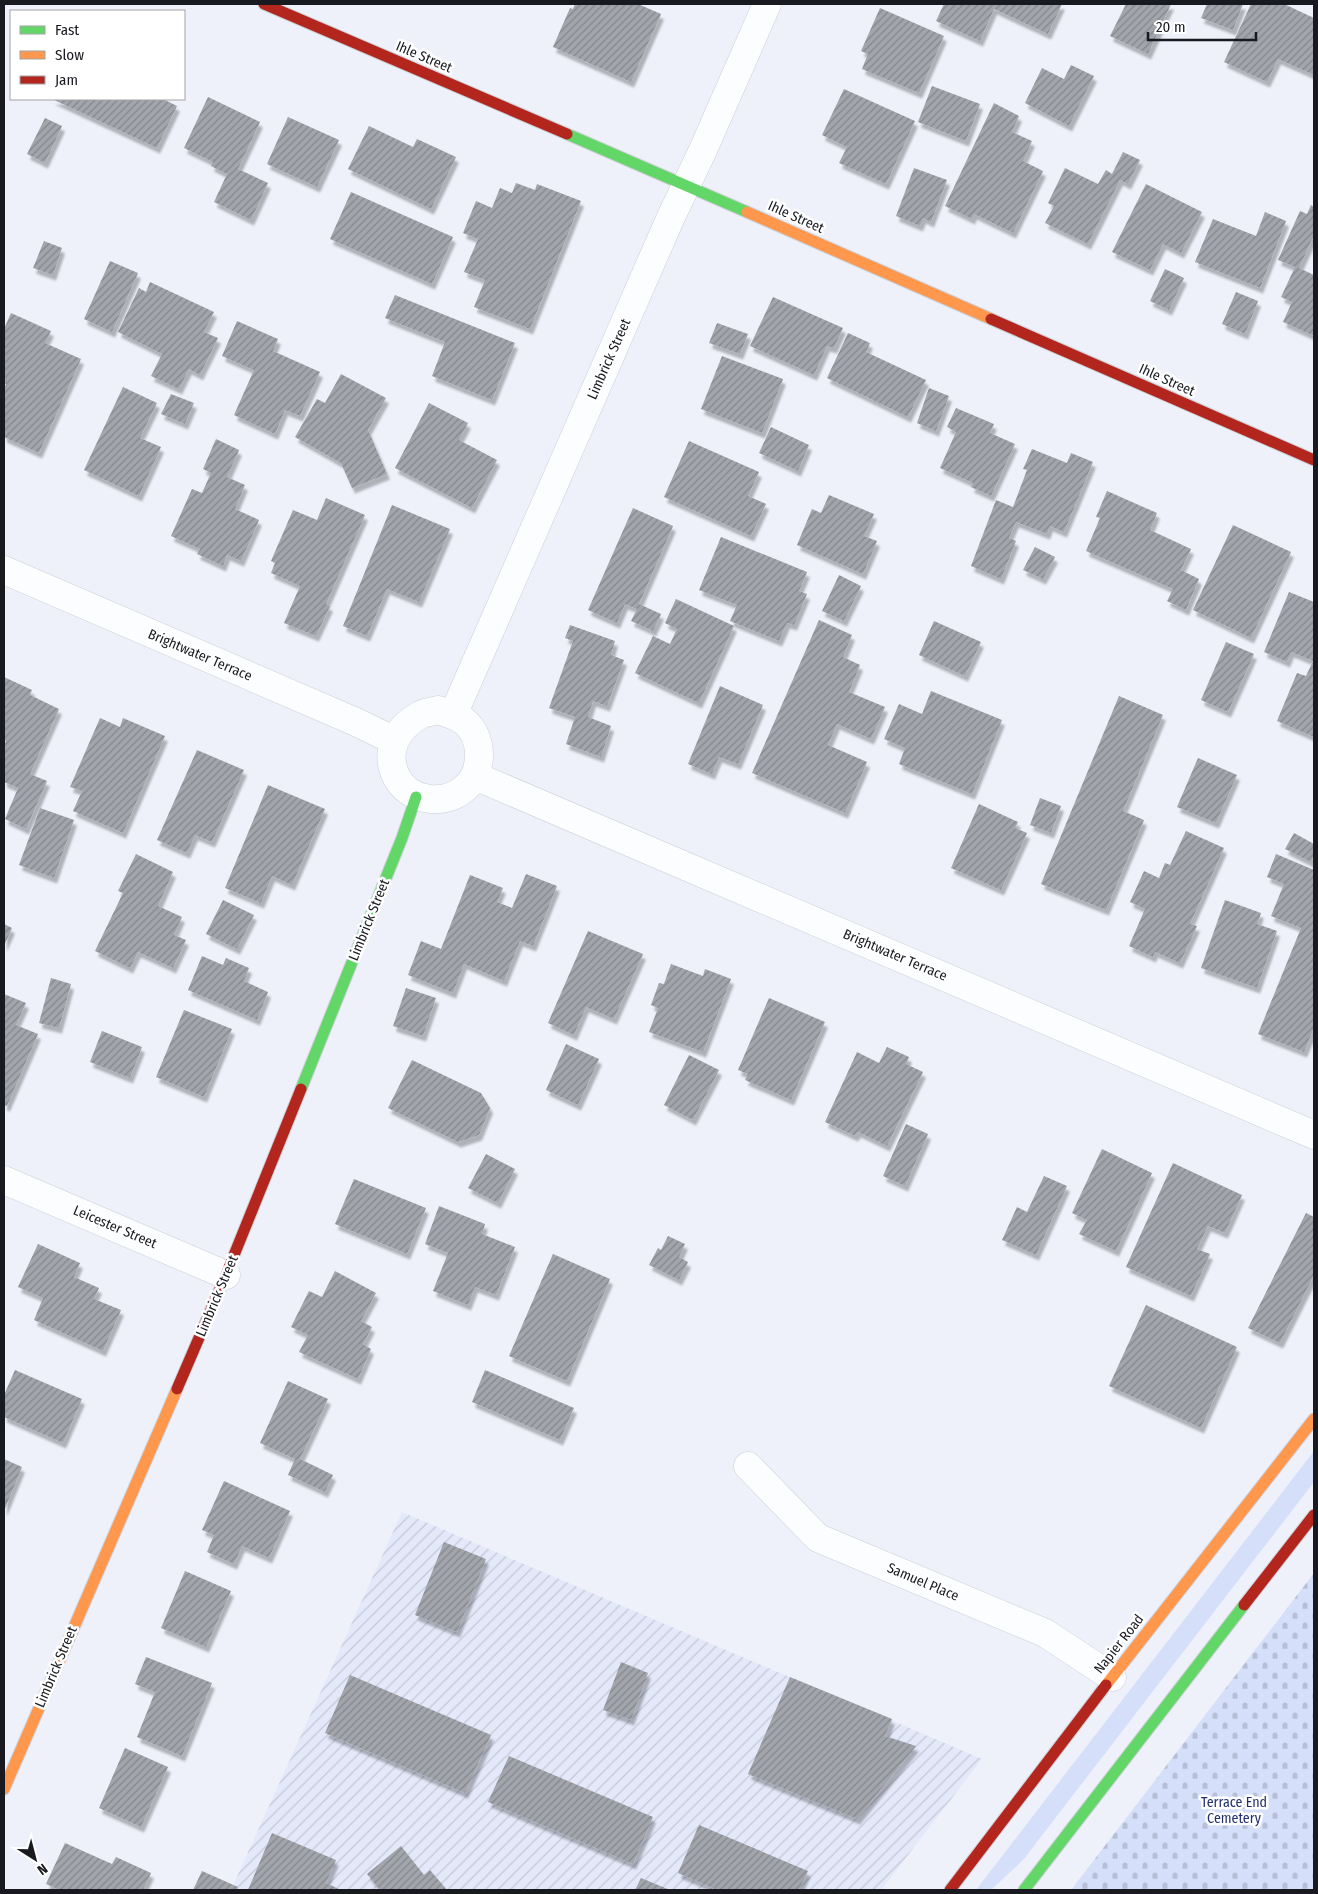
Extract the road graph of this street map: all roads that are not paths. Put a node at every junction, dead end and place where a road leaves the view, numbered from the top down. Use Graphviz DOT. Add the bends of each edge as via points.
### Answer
graph roads {
  1 [pos="264,4"];
  2 [pos="767,4"];
  3 [pos="685,185"];
  4 [pos="1314,460"];
  5 [pos="4,570"];
  6 [pos="453,715"];
  7 [pos="394,742"];
  8 [pos="475,776"];
  9 [pos="416,797"];
  10 [pos="1314,1134"];
  11 [pos="4,1180"];
  12 [pos="226,1275"];
  13 [pos="1314,1419"];
  14 [pos="748,1466"];
  15 [pos="1314,1515"];
  16 [pos="1112,1678"];
  17 [pos="4,1789"];
  18 [pos="950,1890"];
  19 [pos="1024,1890"];
  1 -- 3 [label="main road, Ihle Street"];
  2 -- 3 [label="street, Limbrick Street"];
  3 -- 4 [label="main road, Ihle Street"];
  3 -- 6 [label="street, Limbrick Street"];
  5 -- 7 [label="street, Brightwater Terrace" via="347,718"];
  6 -- 7 [label="street" via="438,710 421,714 405,726"];
  6 -- 8 [label="street" via="466,723 478,743 480,756"];
  7 -- 9 [label="street" via="390,758 397,777"];
  8 -- 9 [label="street" via="452,796"];
  8 -- 10 [label="street, Brightwater Terrace"];
  9 -- 12 [label="main road, Limbrick Street"];
  11 -- 12 [label="street, Leicester Street"];
  12 -- 17 [label="main road, Limbrick Street"];
  13 -- 16 [label="main road, Napier Road"];
  14 -- 16 [label="street, Samuel Place" via="818,1538 1045,1633"];
  15 -- 19 [label="main road"];
  16 -- 18 [label="main road, Napier Road"];
}
